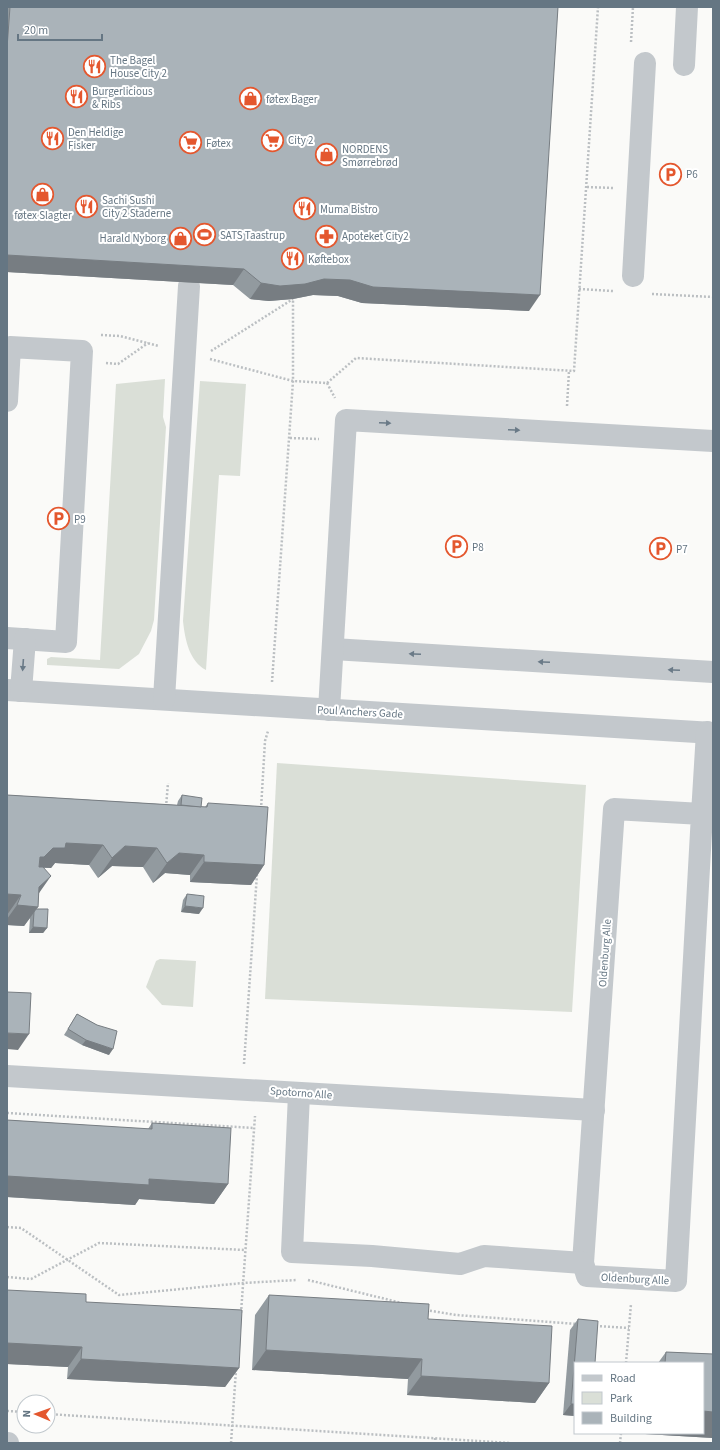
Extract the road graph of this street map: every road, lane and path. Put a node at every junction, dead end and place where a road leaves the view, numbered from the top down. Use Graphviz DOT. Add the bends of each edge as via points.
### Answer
graph roads {
  1 [pos="598,7"];
  2 [pos="687,7"];
  3 [pos="645,63"];
  4 [pos="684,65"];
  5 [pos="633,276"];
  6 [pos="189,286"];
  7 [pos="148,343"];
  8 [pos="208,353"];
  9 [pos="209,359"];
  10 [pos="118,364"];
  11 [pos="569,371"];
  12 [pos="293,381"];
  13 [pos="7,401"];
  14 [pos="565,433"];
  15 [pos="713,441"];
  16 [pos="24,639"];
  17 [pos="333,649"];
  18 [pos="713,672"];
  19 [pos="22,691"];
  20 [pos="164,700"];
  21 [pos="270,706"];
  22 [pos="329,710"];
  23 [pos="710,732"];
  24 [pos="168,783"];
  25 [pos="166,810"];
  26 [pos="261,814"];
  27 [pos="708,815"];
  28 [pos="258,869"];
  29 [pos="7,1076"];
  30 [pos="250,1089"];
  31 [pos="299,1094"];
  32 [pos="594,1110"];
  33 [pos="7,1113"];
  34 [pos="254,1128"];
  35 [pos="7,1227"];
  36 [pos="245,1250"];
  37 [pos="67,1259"];
  38 [pos="583,1263"];
  39 [pos="7,1277"];
  40 [pos="633,1278"];
  41 [pos="243,1283"];
  42 [pos="408,1305"];
  43 [pos="423,1309"];
  44 [pos="240,1315"];
  45 [pos="584,1325"];
  46 [pos="591,1325"];
  47 [pos="629,1328"];
  48 [pos="237,1362"];
  49 [pos="626,1362"];
  50 [pos="56,1415"];
  51 [pos="232,1426"];
  52 [pos="434,1438"];
  53 [pos="231,1443"];
  54 [pos="435,1443"];
  55 [pos="510,1443"];
  1 -- 11 [label="path" via="574,371"];
  2 -- 4 [label="street"];
  3 -- 5 [label="street"];
  6 -- 20 [label="street"];
  7 -- 10 [label="path"];
  8 -- 12 [label="path" via="294,299"];
  9 -- 12 [label="path"];
  11 -- 12 [label="path" via="356,358 327,383"];
  11 -- 14 [label="path"];
  12 -- 21 [label="path"];
  13 -- 16 [label="street" via="10,347 82,351 66,642"];
  14 -- 15 [label="street"];
  17 -- 14 [label="street, one-way" via="346,420"];
  16 -- 19 [label="street"];
  18 -- 17 [label="street, one-way"];
  17 -- 22 [label="street"];
  19 -- 20 [label="street, Poul Anchers Gade"];
  20 -- 21 [label="street, Poul Anchers Gade"];
  21 -- 22 [label="street, Poul Anchers Gade"];
  21 -- 26 [label="path" via="265,741"];
  22 -- 23 [label="street, Poul Anchers Gade"];
  23 -- 27 [label="street, Oldenburg Alle"];
  24 -- 25 [label="path"];
  27 -- 32 [label="street, Oldenburg Alle" via="614,809"];
  27 -- 40 [label="street, Oldenburg Alle" via="676,1281"];
  28 -- 30 [label="path"];
  29 -- 30 [label="street, Spotorno Alle"];
  30 -- 31 [label="street, Spotorno Alle"];
  30 -- 34 [label="path"];
  31 -- 32 [label="street, Spotorno Alle"];
  31 -- 38 [label="street" via="292,1252 460,1264 484,1256"];
  32 -- 38 [label="street, Oldenburg Alle"];
  33 -- 34 [label="path"];
  34 -- 36 [label="path"];
  35 -- 37 [label="path" via="21,1228"];
  36 -- 37 [label="path" via="99,1243"];
  36 -- 41 [label="path"];
  37 -- 39 [label="path" via="31,1279"];
  37 -- 41 [label="path" via="119,1295"];
  38 -- 40 [label="street, Oldenburg Alle" via="587,1276"];
  40 -- 47 [label="path"];
  41 -- 42 [label="path" via="304,1280"];
  41 -- 44 [label="path"];
  43 -- 45 [label="path" via="456,1315"];
  46 -- 47 [label="path"];
  47 -- 49 [label="path"];
  48 -- 51 [label="path"];
  50 -- 51 [label="path"];
  51 -- 52 [label="path"];
  51 -- 53 [label="path"];
  52 -- 54 [label="path"];
  52 -- 55 [label="path"];
}
